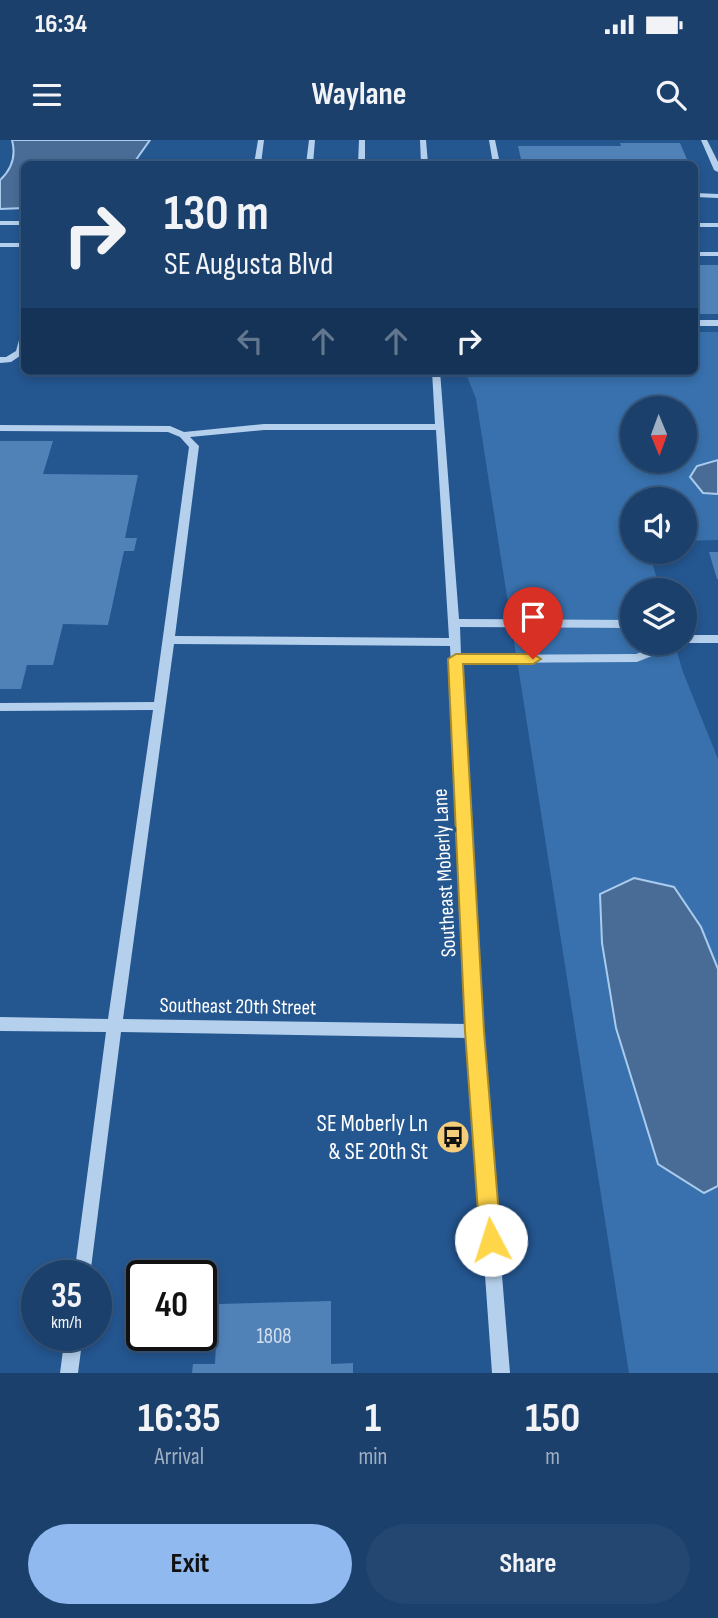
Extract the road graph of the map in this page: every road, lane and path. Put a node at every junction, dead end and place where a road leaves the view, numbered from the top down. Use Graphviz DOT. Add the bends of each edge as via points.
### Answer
graph roads {
  1 [pos="261,140"];
  2 [pos="312,140"];
  3 [pos="362,140"];
  4 [pos="424,140"];
  5 [pos="492,140"];
  6 [pos="704,140"];
  7 [pos="258,161"];
  8 [pos="310,161"];
  9 [pos="362,161"];
  10 [pos="425,161"];
  11 [pos="496,161"];
  12 [pos="718,170"];
  13 [pos="698,195"];
  14 [pos="718,196"];
  15 [pos="0,223"];
  16 [pos="21,223"];
  17 [pos="698,225"];
  18 [pos="718,225"];
  19 [pos="0,245"];
  20 [pos="21,245"];
  21 [pos="698,254"];
  22 [pos="718,254"];
  23 [pos="698,323"];
  24 [pos="718,323"];
  25 [pos="21,348"];
  26 [pos="0,360"];
  27 [pos="436,375"];
  28 [pos="440,427"];
  29 [pos="0,428"];
  30 [pos="183,435"];
  31 [pos="454,623"];
  32 [pos="620,624"];
  33 [pos="718,639"];
  34 [pos="169,640"];
  35 [pos="697,640"];
  36 [pos="455,642"];
  37 [pos="645,655"];
  38 [pos="456,659"];
  39 [pos="159,706"];
  40 [pos="0,707"];
  41 [pos="0,1024"];
  42 [pos="115,1024"];
  43 [pos="475,1031"];
  44 [pos="84,1260"];
  45 [pos="72,1351"];
  46 [pos="69,1373"];
  47 [pos="501,1373"];
  1 -- 7 [label="street"];
  2 -- 8 [label="street"];
  3 -- 9 [label="street"];
  4 -- 10 [label="street"];
  5 -- 11 [label="street"];
  6 -- 12 [label="street"];
  13 -- 14 [label="street"];
  15 -- 16 [label="street"];
  17 -- 18 [label="street"];
  19 -- 20 [label="street"];
  21 -- 22 [label="lane"];
  23 -- 24 [label="street"];
  25 -- 26 [label="street" via="8,360"];
  27 -- 28 [label="street, Southeast Moberly Lane"];
  28 -- 30 [label="street" via="264,427"];
  28 -- 31 [label="street, Southeast Moberly Lane"];
  29 -- 30 [label="street" via="170,429"];
  30 -- 34 [label="street" via="194,446"];
  31 -- 32 [label="street"];
  31 -- 36 [label="street, Southeast Moberly Lane"];
  33 -- 35 [label="street"];
  34 -- 36 [label="street"];
  34 -- 39 [label="street"];
  36 -- 38 [label="street, Southeast Moberly Lane"];
  37 -- 38 [label="street"];
  38 -- 43 [label="street, Southeast Moberly Lane"];
  39 -- 40 [label="street"];
  39 -- 42 [label="street"];
  41 -- 42 [label="street, Southeast 20th Street"];
  42 -- 43 [label="street, Southeast 20th Street"];
  42 -- 44 [label="street"];
  43 -- 47 [label="street, Southeast Moberly Lane"];
  45 -- 46 [label="street"];
}
